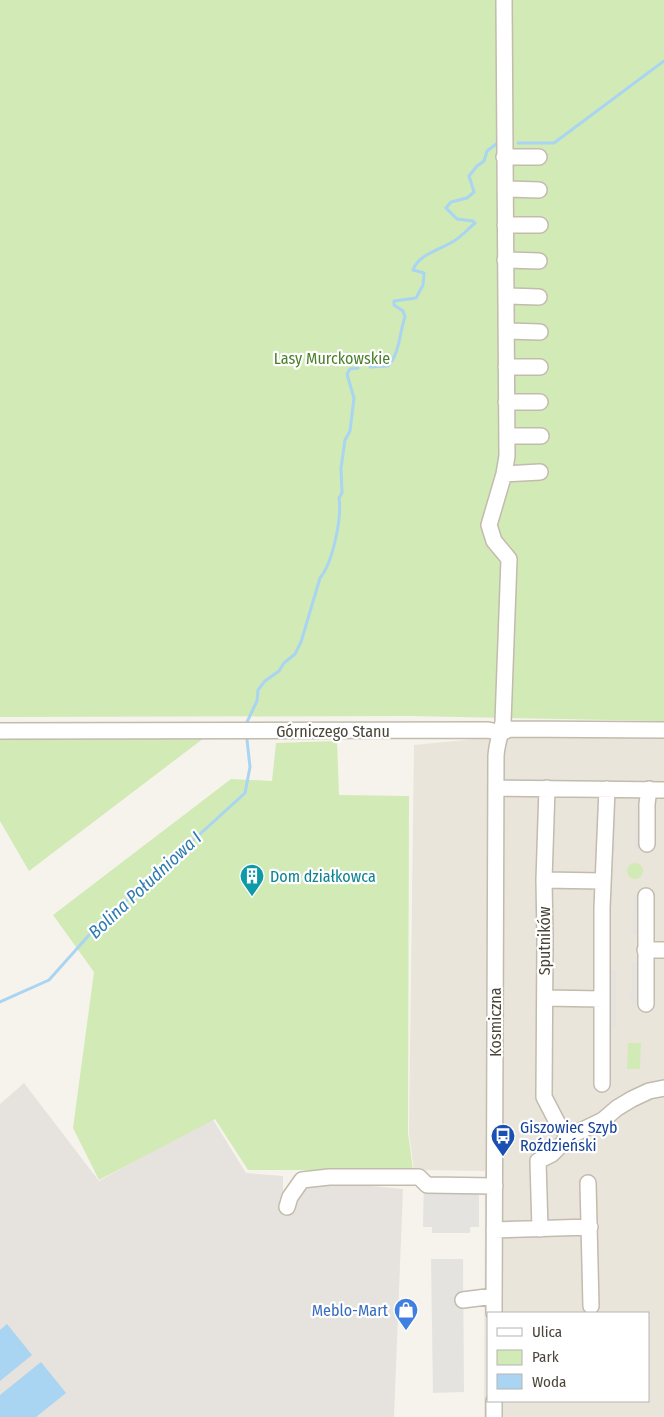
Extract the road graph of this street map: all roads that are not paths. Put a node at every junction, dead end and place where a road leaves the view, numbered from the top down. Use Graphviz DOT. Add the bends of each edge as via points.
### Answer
graph roads {
  1 [pos="504,0"];
  2 [pos="504,157"];
  3 [pos="539,157"];
  4 [pos="505,189"];
  5 [pos="539,190"];
  6 [pos="505,225"];
  7 [pos="540,225"];
  8 [pos="505,260"];
  9 [pos="539,261"];
  10 [pos="506,296"];
  11 [pos="539,297"];
  12 [pos="506,331"];
  13 [pos="540,332"];
  14 [pos="506,367"];
  15 [pos="540,368"];
  16 [pos="506,402"];
  17 [pos="540,402"];
  18 [pos="506,436"];
  19 [pos="541,436"];
  20 [pos="540,472"];
  21 [pos="504,474"];
  22 [pos="664,730"];
  23 [pos="0,731"];
  24 [pos="501,733"];
  25 [pos="496,788"];
  26 [pos="546,788"];
  27 [pos="607,789"];
  28 [pos="649,790"];
  29 [pos="664,790"];
  30 [pos="647,844"];
  31 [pos="544,880"];
  32 [pos="602,881"];
  33 [pos="646,896"];
  34 [pos="645,950"];
  35 [pos="664,950"];
  36 [pos="545,998"];
  37 [pos="602,999"];
  38 [pos="646,1004"];
  39 [pos="602,1084"];
  40 [pos="664,1088"];
  41 [pos="570,1136"];
  42 [pos="588,1183"];
  43 [pos="494,1186"];
  44 [pos="288,1207"];
  45 [pos="590,1227"];
  46 [pos="540,1229"];
  47 [pos="494,1230"];
  48 [pos="494,1296"];
  49 [pos="463,1300"];
  50 [pos="591,1306"];
  51 [pos="494,1312"];
  52 [pos="494,1402"];
  53 [pos="494,1417"];
  1 -- 2 [label="street, Kosmiczna"];
  2 -- 3 [label="street"];
  2 -- 4 [label="street, Kosmiczna"];
  4 -- 5 [label="street"];
  4 -- 6 [label="street, Kosmiczna"];
  6 -- 7 [label="street"];
  6 -- 8 [label="street, Kosmiczna"];
  8 -- 9 [label="street"];
  8 -- 10 [label="street, Kosmiczna"];
  10 -- 11 [label="street"];
  10 -- 12 [label="street, Kosmiczna"];
  12 -- 13 [label="street"];
  12 -- 14 [label="street, Kosmiczna"];
  14 -- 15 [label="street"];
  14 -- 16 [label="street, Kosmiczna"];
  16 -- 17 [label="street"];
  16 -- 18 [label="street, Kosmiczna"];
  18 -- 19 [label="street"];
  18 -- 21 [label="street, Kosmiczna"];
  20 -- 21 [label="street"];
  21 -- 24 [label="street, Kosmiczna" via="489,525 494,542 509,559"];
  22 -- 24 [label="street, Górniczego Stanu" via="510,729"];
  23 -- 24 [label="street, Górniczego Stanu" via="488,730"];
  24 -- 25 [label="street, Kosmiczna" via="497,741"];
  25 -- 26 [label="street"];
  25 -- 43 [label="street, Kosmiczna"];
  26 -- 27 [label="street"];
  26 -- 31 [label="street, Sputników"];
  27 -- 28 [label="street"];
  27 -- 32 [label="street"];
  28 -- 29 [label="street"];
  28 -- 30 [label="street"];
  31 -- 32 [label="street"];
  31 -- 36 [label="street, Sputników"];
  32 -- 37 [label="street"];
  33 -- 34 [label="street"];
  34 -- 35 [label="street"];
  34 -- 38 [label="street"];
  36 -- 37 [label="street"];
  36 -- 41 [label="street, Sputników" via="544,1097 559,1126"];
  37 -- 39 [label="street"];
  40 -- 41 [label="street" via="632,1098 603,1120"];
  41 -- 46 [label="street" via="552,1154 538,1161"];
  42 -- 45 [label="street"];
  43 -- 44 [label="street" via="427,1185 419,1177 320,1178 302,1180 290,1197"];
  43 -- 47 [label="street, Kosmiczna"];
  45 -- 46 [label="street"];
  45 -- 50 [label="street"];
  46 -- 47 [label="street"];
  47 -- 48 [label="street, Kosmiczna"];
  48 -- 49 [label="street"];
  48 -- 51 [label="street, Kosmiczna"];
  52 -- 53 [label="street"];
}
